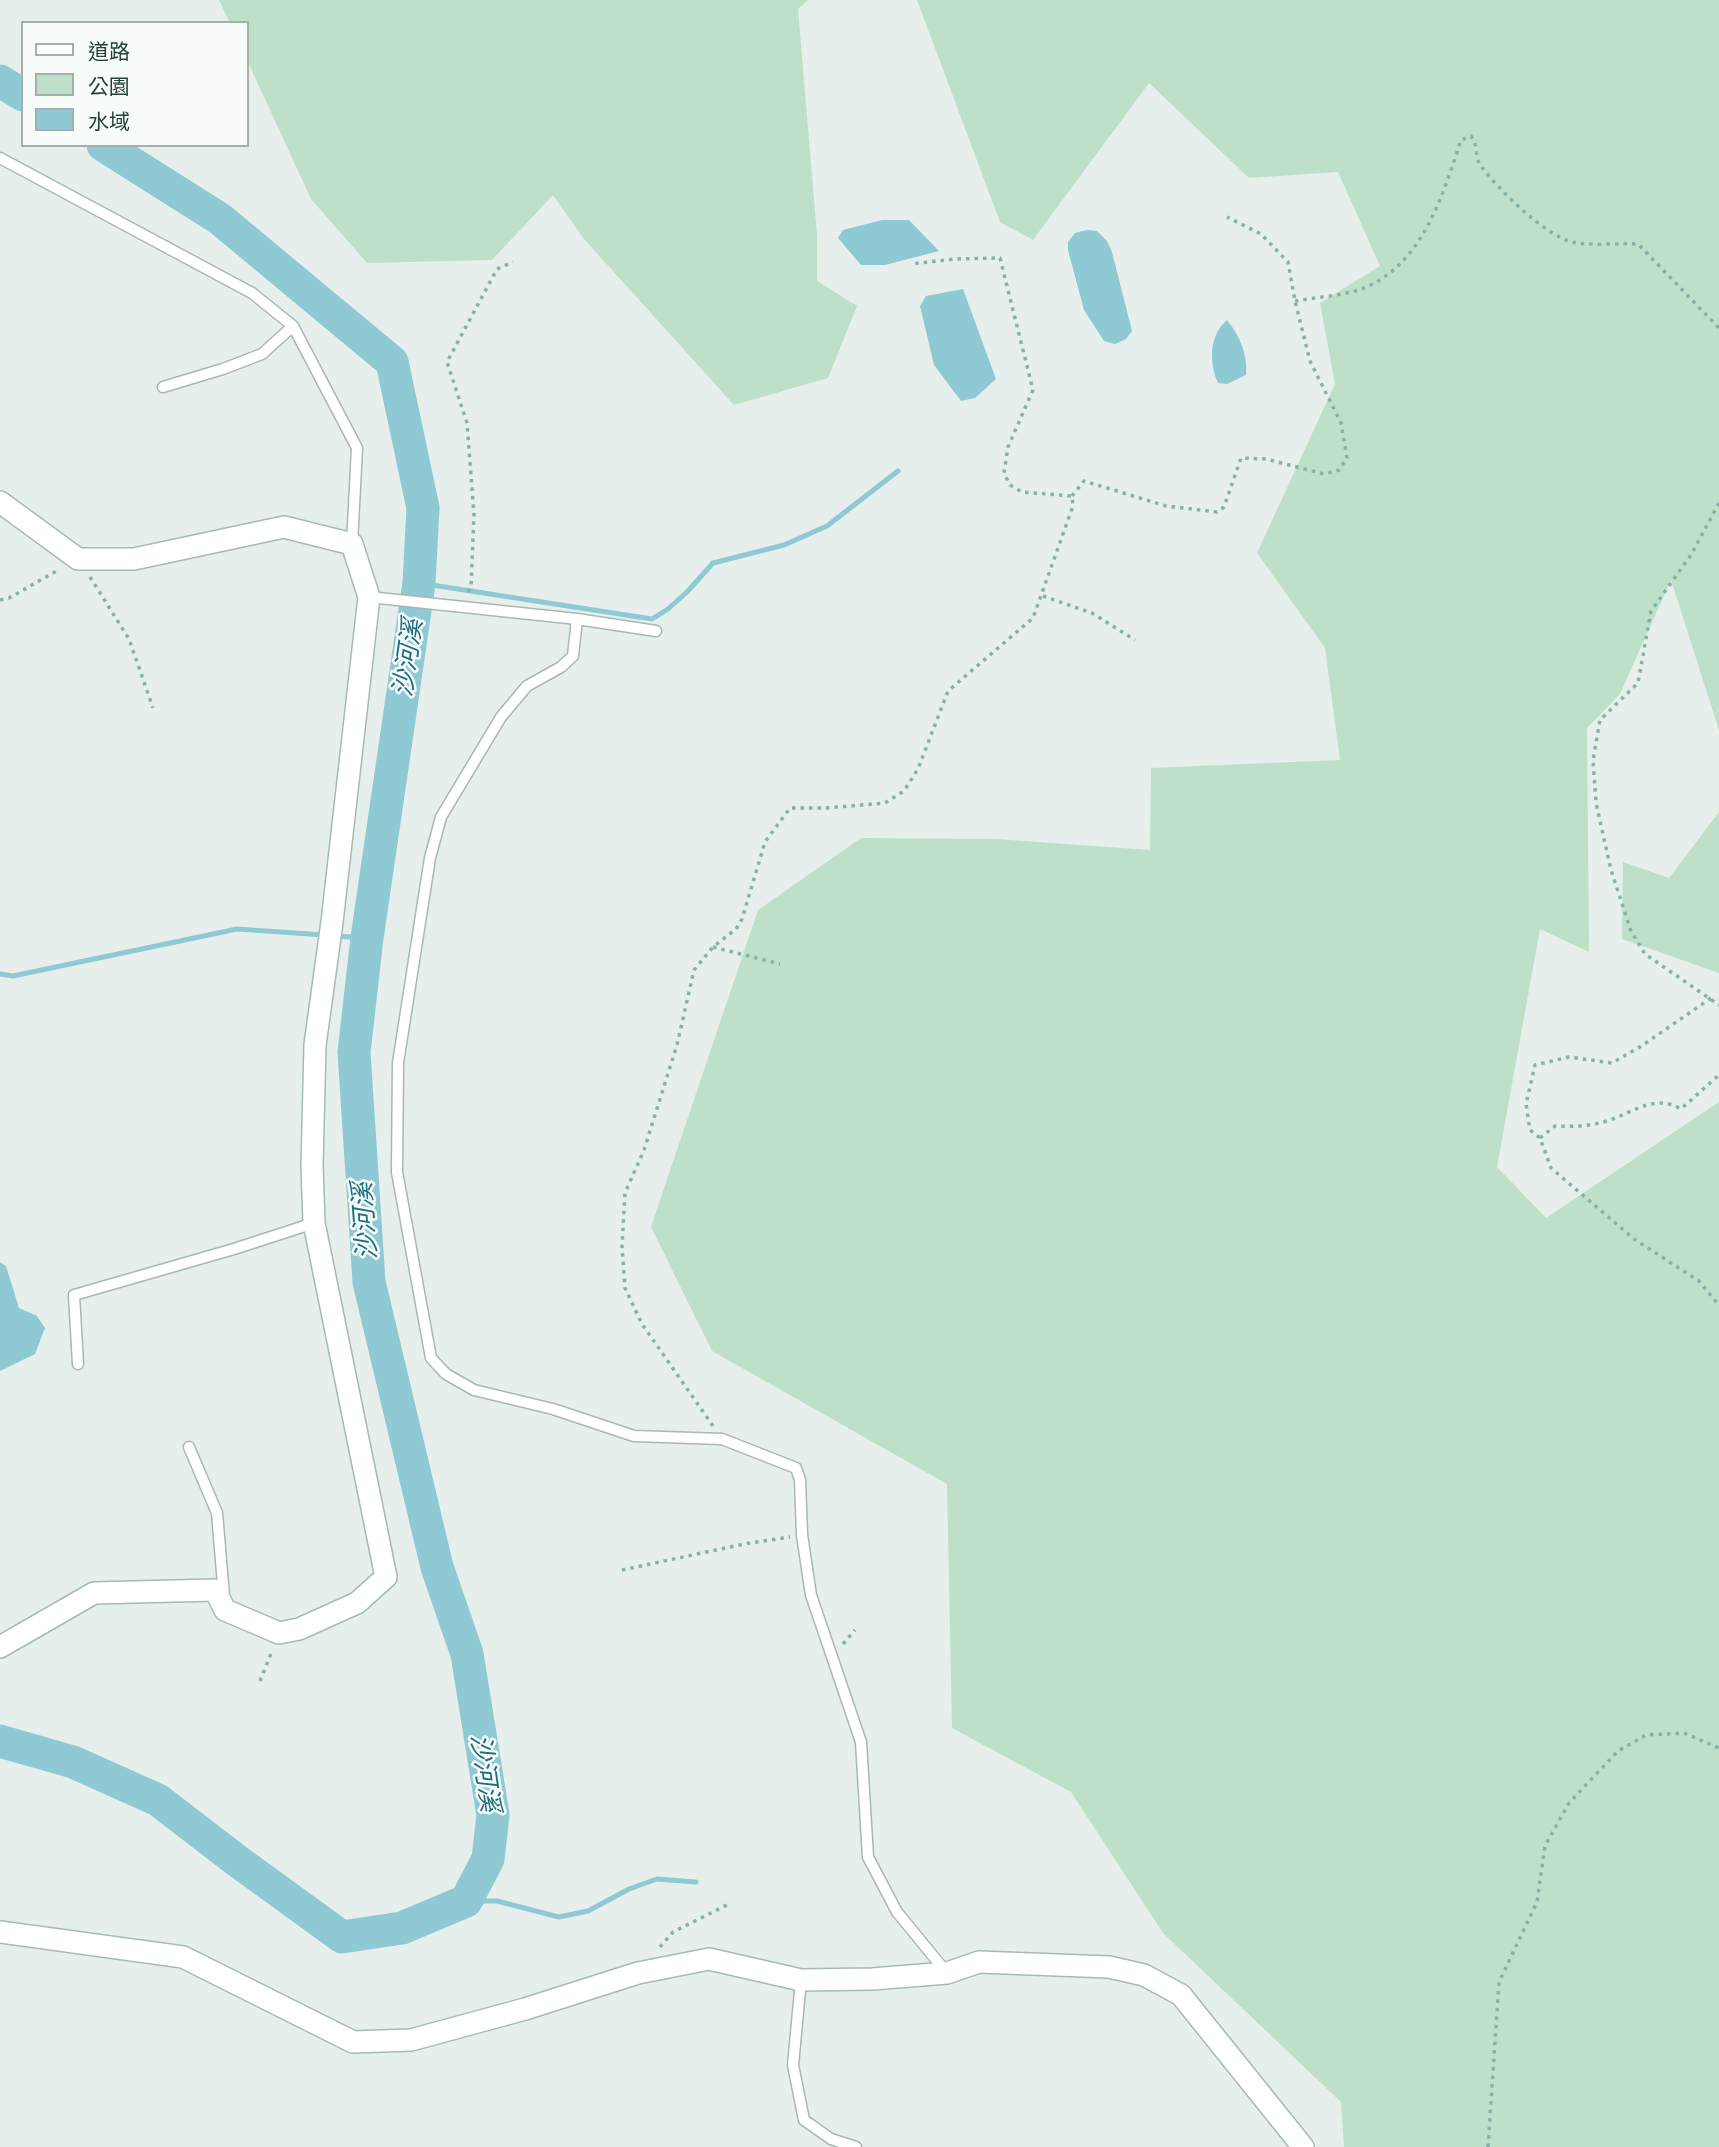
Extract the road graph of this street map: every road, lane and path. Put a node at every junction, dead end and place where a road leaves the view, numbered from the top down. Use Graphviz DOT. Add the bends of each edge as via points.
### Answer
graph roads {
  1 [pos="0,158"];
  2 [pos="1227,217"];
  3 [pos="513,262"];
  4 [pos="911,264"];
  5 [pos="1295,301"];
  6 [pos="293,326"];
  7 [pos="1719,328"];
  8 [pos="163,387"];
  9 [pos="1072,496"];
  10 [pos="0,502"];
  11 [pos="1719,503"];
  12 [pos="352,544"];
  13 [pos="78,559"];
  14 [pos="1043,596"];
  15 [pos="369,597"];
  16 [pos="0,600"];
  17 [pos="459,606"];
  18 [pos="577,619"];
  19 [pos="656,631"];
  20 [pos="1135,640"];
  21 [pos="153,708"];
  22 [pos="713,947"];
  23 [pos="780,964"];
  24 [pos="1711,998"];
  25 [pos="1719,1005"];
  26 [pos="1719,1075"];
  27 [pos="1540,1138"];
  28 [pos="314,1223"];
  29 [pos="1719,1305"];
  30 [pos="78,1364"];
  31 [pos="722,1439"];
  32 [pos="189,1447"];
  33 [pos="802,1535"];
  34 [pos="622,1570"];
  35 [pos="225,1611"];
  36 [pos="279,1633"];
  37 [pos="0,1647"];
  38 [pos="260,1681"];
  39 [pos="1719,1748"];
  40 [pos="731,1903"];
  41 [pos="0,1932"];
  42 [pos="638,1973"];
  43 [pos="947,1973"];
  44 [pos="801,1980"];
  45 [pos="856,2147"];
  46 [pos="1303,2147"];
  47 [pos="1488,2147"];
  1 -- 6 [label="lane" via="252,293"];
  2 -- 5 [label="path" via="1261,234 1288,262"];
  3 -- 17 [label="path" via="497,269 447,362 467,423 474,515 471,587"];
  4 -- 9 [label="path" via="1000,258 1033,390 1008,447 1004,473 1010,485 1022,492"];
  5 -- 7 [label="path" via="1362,288 1390,274 1410,252 1439,205 1461,140 1471,136 1477,144 1478,162 1502,192 1541,225 1572,242 1638,244"];
  5 -- 9 [label="path" via="1310,361 1341,424 1347,457 1339,470 1324,474 1266,459 1241,458 1224,507 1217,512 1166,506 1084,481"];
  6 -- 8 [label="lane" via="262,354"];
  6 -- 12 [label="lane" via="357,448"];
  9 -- 14 [label="path" via="1073,506"];
  10 -- 13 [label="street"];
  11 -- 24 [label="path" via="1691,555 1651,611 1638,683 1600,720 1593,760 1596,803 1631,931 1645,954"];
  12 -- 13 [label="street" via="284,527 134,559"];
  12 -- 15 [label="street"];
  13 -- 16 [label="path"];
  13 -- 21 [label="path" via="129,639"];
  14 -- 20 [label="path" via="1092,612"];
  14 -- 22 [label="path" via="1033,618 948,691 918,769 904,791 885,803 790,808 765,842 743,919"];
  15 -- 17 [label="lane"];
  15 -- 28 [label="street" via="315,1045"];
  17 -- 18 [label="lane"];
  18 -- 19 [label="lane"];
  18 -- 31 [label="lane" via="573,656 527,686 501,717 441,817 430,858 398,1063 397,1172 426,1338 431,1358 446,1374 474,1390 553,1409 634,1436"];
  22 -- 23 [label="path"];
  22 -- 31 [label="path" via="694,970 673,1058 625,1193 622,1246 625,1288 642,1324"];
  24 -- 25 [label="path"];
  24 -- 27 [label="path" via="1612,1063 1569,1056 1535,1065 1526,1104 1530,1130"];
  26 -- 27 [label="path" via="1681,1109 1670,1102 1643,1105 1576,1128 1555,1126"];
  27 -- 29 [label="path" via="1551,1168 1634,1239 1699,1280"];
  28 -- 30 [label="lane" via="74,1295"];
  28 -- 36 [label="street" via="386,1577 357,1603"];
  31 -- 33 [label="lane" via="796,1468"];
  32 -- 35 [label="lane" via="217,1513"];
  33 -- 34 [label="path"];
  33 -- 43 [label="lane" via="811,1595 861,1742 867,1857 897,1912"];
  35 -- 36 [label="street"];
  35 -- 37 [label="street" via="215,1590 94,1592"];
  36 -- 38 [label="path"];
  39 -- 47 [label="path" via="1684,1733 1646,1735 1618,1751 1569,1803 1545,1846 1536,1902 1499,1982"];
  40 -- 42 [label="path" via="673,1931"];
  41 -- 42 [label="street" via="183,1957 353,2042 411,2040"];
  42 -- 44 [label="street" via="709,1959"];
  43 -- 44 [label="street"];
  43 -- 46 [label="street" via="979,1962 1109,1967 1144,1975 1181,1995"];
  44 -- 45 [label="lane" via="793,2065 804,2120 831,2139"];
}
